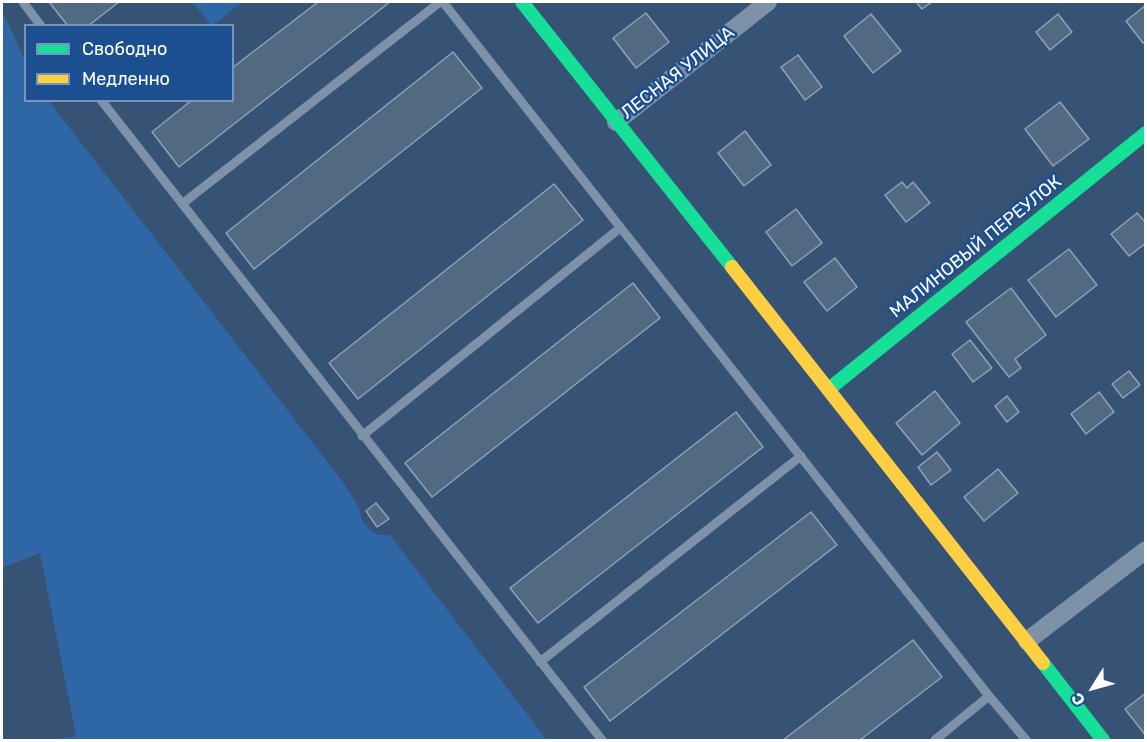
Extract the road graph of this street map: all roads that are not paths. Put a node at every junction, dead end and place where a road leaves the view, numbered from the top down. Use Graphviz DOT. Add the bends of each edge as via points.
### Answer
graph roads {
  1 [pos="23,2"];
  2 [pos="441,2"];
  3 [pos="522,2"];
  4 [pos="768,2"];
  5 [pos="40,24"];
  6 [pos="102,102"];
  7 [pos="616,122"];
  8 [pos="1146,133"];
  9 [pos="182,204"];
  10 [pos="620,228"];
  11 [pos="829,389"];
  12 [pos="362,436"];
  13 [pos="801,456"];
  14 [pos="1146,550"];
  15 [pos="1027,642"];
  16 [pos="540,662"];
  17 [pos="989,696"];
  18 [pos="602,741"];
  19 [pos="935,741"];
  20 [pos="1026,741"];
  21 [pos="1103,741"];
  1 -- 5 [label="lane"];
  2 -- 9 [label="lane"];
  2 -- 10 [label="lane"];
  3 -- 7 [label="street"];
  4 -- 7 [label="street, ЛЕСНАЯ УЛИЦА"];
  6 -- 9 [label="lane"];
  7 -- 11 [label="street"];
  8 -- 11 [label="street, МАЛИНОВЫЙ ПЕРЕУЛОК"];
  9 -- 12 [label="lane"];
  10 -- 12 [label="lane"];
  10 -- 13 [label="lane"];
  11 -- 15 [label="street"];
  12 -- 16 [label="lane"];
  13 -- 16 [label="lane"];
  13 -- 17 [label="lane"];
  14 -- 15 [label="street"];
  15 -- 21 [label="street"];
  16 -- 18 [label="lane"];
  17 -- 19 [label="lane"];
  17 -- 20 [label="lane"];
}
